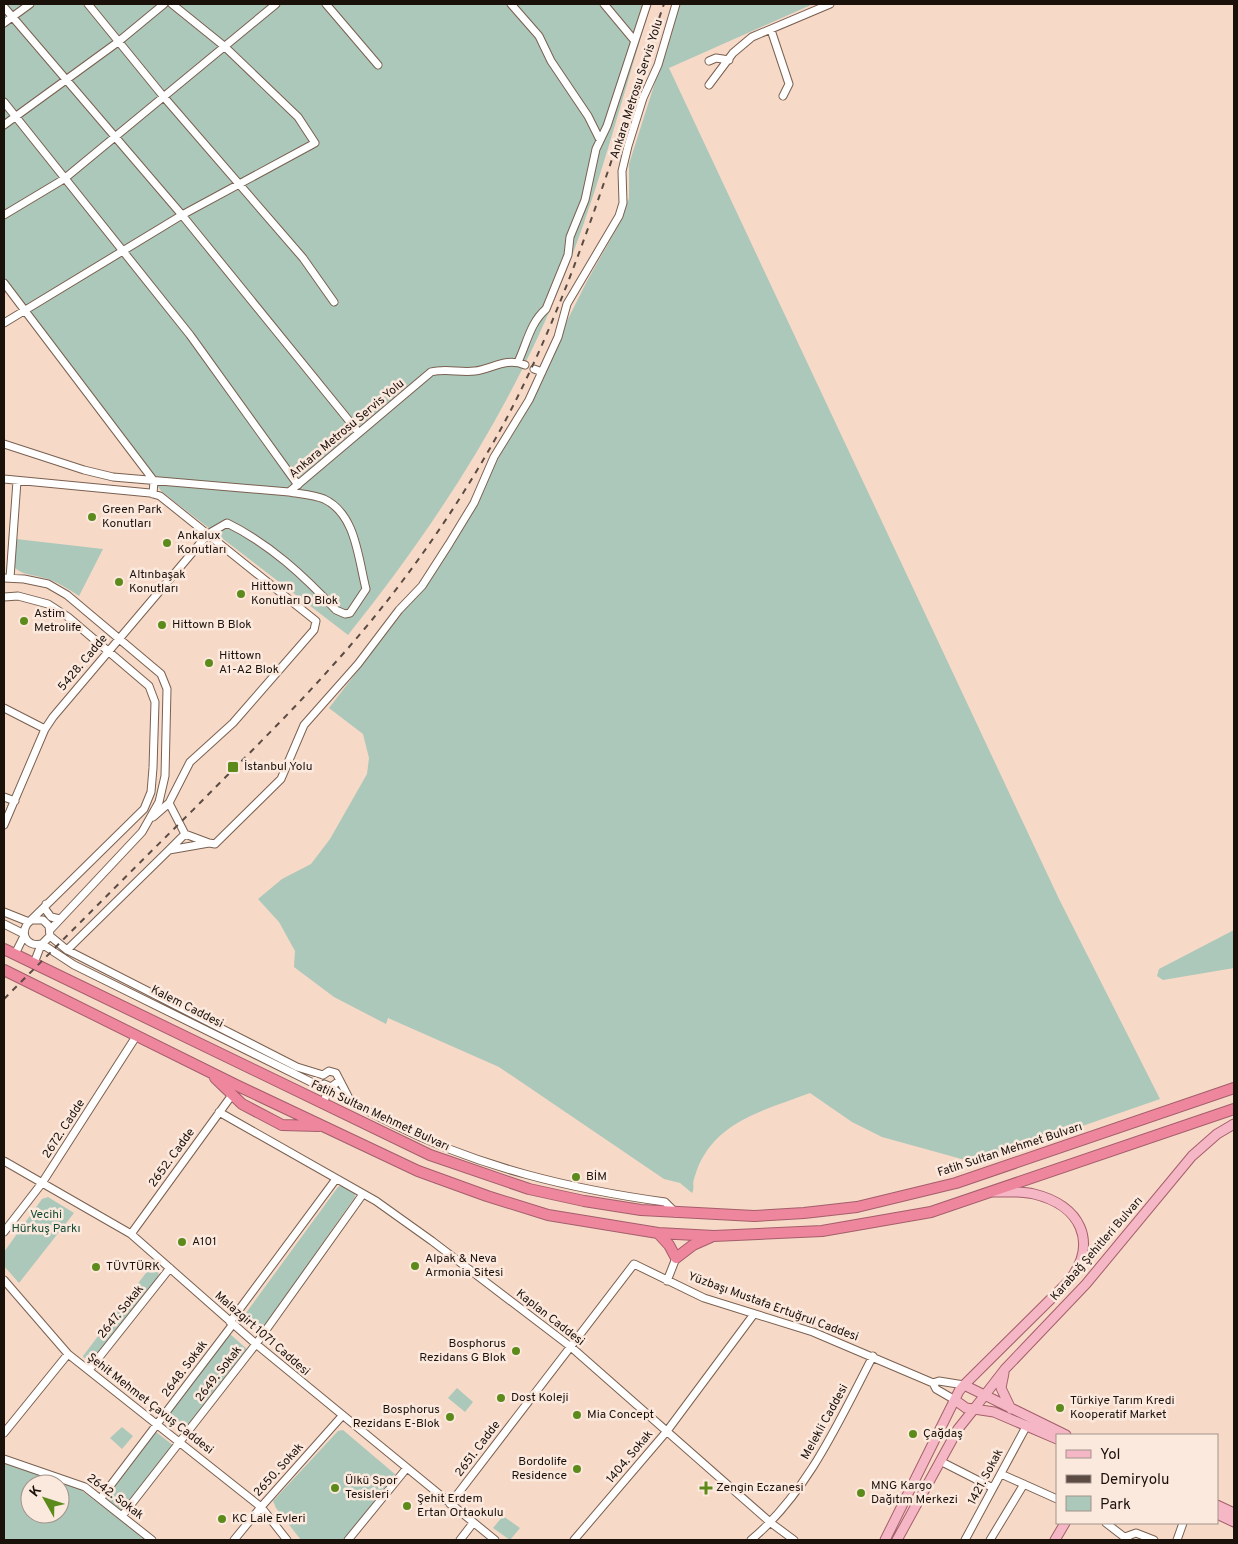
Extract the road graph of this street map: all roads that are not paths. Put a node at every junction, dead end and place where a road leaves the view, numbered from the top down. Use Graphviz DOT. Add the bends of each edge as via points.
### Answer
graph roads {
  1 [pos="30,4"];
  2 [pos="88,4"];
  3 [pos="164,4"];
  4 [pos="172,4"];
  5 [pos="276,4"];
  6 [pos="326,4"];
  7 [pos="511,4"];
  8 [pos="604,4"];
  9 [pos="646,4"];
  10 [pos="676,4"];
  11 [pos="830,4"];
  12 [pos="4,8"];
  13 [pos="12,17"];
  14 [pos="4,23"];
  15 [pos="771,30"];
  16 [pos="634,40"];
  17 [pos="118,42"];
  18 [pos="224,46"];
  19 [pos="728,60"];
  20 [pos="709,61"];
  21 [pos="378,65"];
  22 [pos="64,81"];
  23 [pos="709,85"];
  24 [pos="163,96"];
  25 [pos="783,96"];
  26 [pos="4,102"];
  27 [pos="16,118"];
  28 [pos="4,125"];
  29 [pos="113,138"];
  30 [pos="600,138"];
  31 [pos="64,179"];
  32 [pos="238,185"];
  33 [pos="4,215"];
  34 [pos="182,215"];
  35 [pos="122,251"];
  36 [pos="4,283"];
  37 [pos="334,302"];
  38 [pos="25,310"];
  39 [pos="4,323"];
  40 [pos="359,433"];
  41 [pos="4,444"];
  42 [pos="4,479"];
  43 [pos="17,481"];
  44 [pos="154,481"];
  45 [pos="298,485"];
  46 [pos="289,492"];
  47 [pos="153,494"];
  48 [pos="208,534"];
  49 [pos="7,578"];
  50 [pos="4,597"];
  51 [pos="119,637"];
  52 [pos="107,652"];
  53 [pos="4,708"];
  54 [pos="45,729"];
  55 [pos="4,796"];
  56 [pos="15,801"];
  57 [pos="169,803"];
  58 [pos="6,817"];
  59 [pos="153,817"];
  60 [pos="4,826"];
  61 [pos="185,834"];
  62 [pos="209,843"];
  63 [pos="169,850"];
  64 [pos="46,904"];
  65 [pos="4,912"];
  66 [pos="60,919"];
  67 [pos="30,921"];
  68 [pos="4,924"];
  69 [pos="50,933"];
  70 [pos="24,935"];
  71 [pos="41,945"];
  72 [pos="4,948"];
  73 [pos="66,950"];
  74 [pos="15,954"];
  75 [pos="34,963"];
  76 [pos="4,970"];
  77 [pos="137,1035"];
  78 [pos="207,1070"];
  79 [pos="323,1075"];
  80 [pos="339,1081"];
  81 [pos="328,1086"];
  82 [pos="1234,1088"];
  83 [pos="232,1095"];
  84 [pos="351,1102"];
  85 [pos="323,1104"];
  86 [pos="1234,1109"];
  87 [pos="220,1112"];
  88 [pos="1234,1124"];
  89 [pos="322,1126"];
  90 [pos="4,1161"];
  91 [pos="508,1176"];
  92 [pos="336,1179"];
  93 [pos="42,1183"];
  94 [pos="992,1192"];
  95 [pos="363,1194"];
  96 [pos="677,1213"];
  97 [pos="4,1232"];
  98 [pos="658,1233"];
  99 [pos="131,1234"];
  100 [pos="714,1236"];
  101 [pos="676,1258"];
  102 [pos="634,1264"];
  103 [pos="170,1268"];
  104 [pos="4,1280"];
  105 [pos="667,1281"];
  106 [pos="754,1314"];
  107 [pos="232,1323"];
  108 [pos="256,1344"];
  109 [pos="571,1347"];
  110 [pos="68,1354"];
  111 [pos="873,1356"];
  112 [pos="89,1370"];
  113 [pos="1005,1370"];
  114 [pos="933,1383"];
  115 [pos="964,1385"];
  116 [pos="982,1396"];
  117 [pos="955,1400"];
  118 [pos="974,1409"];
  119 [pos="1011,1409"];
  120 [pos="342,1416"];
  121 [pos="158,1423"];
  122 [pos="1027,1425"];
  123 [pos="667,1430"];
  124 [pos="4,1433"];
  125 [pos="1064,1434"];
  126 [pos="1056,1439"];
  127 [pos="180,1442"];
  128 [pos="4,1459"];
  129 [pos="940,1462"];
  130 [pos="406,1469"];
  131 [pos="1001,1474"];
  132 [pos="1024,1484"];
  133 [pos="993,1488"];
  134 [pos="101,1498"];
  135 [pos="1056,1500"];
  136 [pos="450,1504"];
  137 [pos="1218,1505"];
  138 [pos="261,1507"];
  139 [pos="1234,1513"];
  140 [pos="1218,1514"];
  141 [pos="122,1516"];
  142 [pos="1234,1522"];
  143 [pos="473,1523"];
  144 [pos="771,1523"];
  145 [pos="1064,1524"];
  146 [pos="1107,1524"];
  147 [pos="1183,1524"];
  148 [pos="1126,1539"];
  149 [pos="152,1540"];
  150 [pos="234,1540"];
  151 [pos="288,1540"];
  152 [pos="348,1540"];
  153 [pos="460,1540"];
  154 [pos="494,1540"];
  155 [pos="574,1540"];
  156 [pos="751,1540"];
  157 [pos="794,1540"];
  158 [pos="884,1540"];
  159 [pos="897,1540"];
  160 [pos="965,1540"];
  161 [pos="990,1540"];
  162 [pos="1055,1540"];
  163 [pos="1154,1540"];
  164 [pos="1179,1540"];
  1 -- 13 [label="street"];
  2 -- 17 [label="street"];
  3 -- 17 [label="street"];
  4 -- 18 [label="street"];
  5 -- 18 [label="street"];
  6 -- 21 [label="street"];
  7 -- 30 [label="street" via="538,36"];
  8 -- 16 [label="street"];
  9 -- 16 [label="street, Ankara Metrosu Servis Yolu"];
  10 -- 62 [label="street, Ankara Metrosu Servis Yolu" via="628,146 622,171 623,203 619,216 567,304 558,337 538,371 521,414 494,456 474,503 422,586 304,725 281,779 215,844"];
  11 -- 15 [label="street"];
  12 -- 13 [label="street"];
  13 -- 14 [label="street"];
  13 -- 22 [label="street"];
  15 -- 19 [label="street" via="752,37"];
  15 -- 25 [label="street" via="790,84"];
  16 -- 30 [label="street, Ankara Metrosu Servis Yolu"];
  17 -- 22 [label="street"];
  17 -- 24 [label="street"];
  18 -- 24 [label="street"];
  18 -- 32 [label="street" via="298,117 315,143"];
  19 -- 20 [label="street" via="716,58"];
  19 -- 23 [label="street"];
  22 -- 27 [label="street"];
  22 -- 29 [label="street"];
  24 -- 29 [label="street"];
  24 -- 32 [label="street"];
  26 -- 27 [label="street"];
  27 -- 28 [label="street"];
  27 -- 31 [label="street"];
  29 -- 31 [label="street"];
  29 -- 34 [label="street"];
  30 -- 40 [label="street, Ankara Metrosu Servis Yolu" via="585,200 570,236 568,254 546,308 529,332 522,364 499,363 475,371 441,369 431,372"];
  31 -- 33 [label="street"];
  31 -- 35 [label="street"];
  32 -- 34 [label="street"];
  32 -- 37 [label="street" via="303,258"];
  34 -- 35 [label="street"];
  34 -- 40 [label="street"];
  35 -- 38 [label="street"];
  35 -- 45 [label="street" via="190,336"];
  36 -- 38 [label="street"];
  38 -- 39 [label="street"];
  38 -- 44 [label="street"];
  40 -- 45 [label="street, Ankara Metrosu Servis Yolu"];
  41 -- 44 [label="street" via="84,470 130,480"];
  42 -- 43 [label="street"];
  43 -- 47 [label="street"];
  43 -- 49 [label="street"];
  44 -- 46 [label="street"];
  44 -- 47 [label="street"];
  45 -- 46 [label="street, Ankara Metrosu Servis Yolu"];
  46 -- 48 [label="street, Ankara Metrosu Servis Yolu" via="322,498 347,520 366,588 350,613 336,610 288,563 249,534 227,523"];
  47 -- 48 [label="street" via="170,503"];
  48 -- 51 [label="street, 5428. Cadde"];
  48 -- 57 [label="street" via="313,617 316,627 233,723 190,762"];
  49 -- 51 [label="street" via="48,584"];
  50 -- 52 [label="street" via="18,596 48,604 68,617"];
  51 -- 52 [label="street, 5428. Cadde"];
  51 -- 59 [label="street" via="161,674 166,685 165,776"];
  52 -- 54 [label="street, 5428. Cadde"];
  52 -- 64 [label="street" via="152,692 155,702 151,792 140,813"];
  53 -- 54 [label="street"];
  54 -- 56 [label="street, 5428. Cadde"];
  55 -- 56 [label="street"];
  56 -- 58 [label="street, 5428. Cadde"];
  57 -- 59 [label="street"];
  57 -- 61 [label="street"];
  58 -- 60 [label="street, 5428. Cadde"];
  59 -- 66 [label="street"];
  61 -- 62 [label="street"];
  61 -- 63 [label="street"];
  62 -- 63 [label="street"];
  63 -- 73 [label="street"];
  64 -- 66 [label="street" via="51,917"];
  64 -- 67 [label="street"];
  65 -- 67 [label="street"];
  66 -- 69 [label="street"];
  67 -- 69 [label="street" via="43,920"];
  67 -- 70 [label="street"];
  68 -- 70 [label="street"];
  69 -- 71 [label="street"];
  69 -- 73 [label="street, Kalem Caddesi"];
  70 -- 71 [label="street" via="32,944"];
  70 -- 74 [label="street"];
  71 -- 75 [label="street"];
  71 -- 81 [label="street, Kalem Caddesi" via="284,1069 319,1086"];
  72 -- 74 [label="highway, Fatih Sultan Mehmet Bulvarı"];
  73 -- 79 [label="street, Kalem Caddesi" via="297,1067"];
  74 -- 75 [label="highway, Fatih Sultan Mehmet Bulvarı"];
  75 -- 85 [label="highway, Fatih Sultan Mehmet Bulvarı"];
  76 -- 77 [label="highway"];
  77 -- 78 [label="highway"];
  77 -- 93 [label="street, 2672. Cadde"];
  78 -- 83 [label="highway"];
  78 -- 89 [label="highway"];
  79 -- 80 [label="street" via="334,1071"];
  79 -- 81 [label="street"];
  80 -- 81 [label="street"];
  80 -- 84 [label="street"];
  81 -- 84 [label="street, Kalem Caddesi"];
  81 -- 85 [label="street"];
  82 -- 96 [label="highway, Fatih Sultan Mehmet Bulvarı" via="956,1183 856,1207 754,1216"];
  83 -- 87 [label="street, 2652. Cadde"];
  83 -- 89 [label="highway" via="242,1104 282,1125"];
  84 -- 91 [label="street, Kalem Caddesi"];
  85 -- 91 [label="highway, Fatih Sultan Mehmet Bulvarı" via="430,1155"];
  86 -- 94 [label="highway"];
  87 -- 92 [label="street, Kaplan Caddesi"];
  87 -- 99 [label="street, 2652. Cadde"];
  88 -- 113 [label="main road, Karabağ Şehitleri Bulvarı" via="1192,1156 1086,1284"];
  89 -- 98 [label="highway" via="418,1171 487,1196 548,1214"];
  90 -- 93 [label="street, Malazgirt 1071 Caddesi"];
  91 -- 96 [label="highway, Fatih Sultan Mehmet Bulvarı" via="584,1201"];
  91 -- 96 [label="street, Kalem Caddesi" via="665,1202"];
  92 -- 95 [label="street, Kaplan Caddesi"];
  92 -- 107 [label="street, 2648. Sokak"];
  93 -- 97 [label="street, 2672. Cadde"];
  93 -- 99 [label="street, Malazgirt 1071 Caddesi"];
  94 -- 100 [label="highway" via="931,1212 871,1224 822,1231"];
  94 -- 115 [label="main road, Karabağ Şehitleri Bulvarı" via="1034,1194 1060,1205 1078,1223 1084,1235 1084,1257 1069,1281"];
  95 -- 108 [label="street, 2649. Sokak"];
  95 -- 109 [label="street, Kaplan Caddesi" via="417,1230"];
  98 -- 100 [label="highway"];
  98 -- 101 [label="highway"];
  99 -- 103 [label="street, Malazgirt 1071 Caddesi"];
  100 -- 101 [label="highway" via="693,1245"];
  101 -- 105 [label="street"];
  102 -- 105 [label="street, Yüzbaşı Mustafa Ertuğrul Caddesi"];
  102 -- 109 [label="street, 2651. Cadde"];
  103 -- 107 [label="street, Malazgirt 1071 Caddesi"];
  103 -- 112 [label="street, 2647. Sokak"];
  104 -- 110 [label="street, Şehit Mehmet Çavuş Caddesi"];
  105 -- 106 [label="street, Yüzbaşı Mustafa Ertuğrul Caddesi" via="704,1298"];
  106 -- 111 [label="street, Yüzbaşı Mustafa Ertuğrul Caddesi" via="813,1332"];
  106 -- 123 [label="street, 1404. Sokak"];
  107 -- 108 [label="street, Malazgirt 1071 Caddesi"];
  107 -- 121 [label="street, 2648. Sokak"];
  108 -- 120 [label="street, Malazgirt 1071 Caddesi"];
  108 -- 127 [label="street, 2649. Sokak"];
  109 -- 123 [label="street, Kaplan Caddesi"];
  109 -- 136 [label="street, 2651. Cadde"];
  110 -- 112 [label="street, Şehit Mehmet Çavuş Caddesi"];
  110 -- 124 [label="street"];
  111 -- 114 [label="street, Yüzbaşı Mustafa Ertuğrul Caddesi"];
  111 -- 144 [label="street, Melekli Caddesi" via="818,1460"];
  112 -- 121 [label="street, Şehit Mehmet Çavuş Caddesi"];
  113 -- 116 [label="main road, Karabağ Şehitleri Bulvarı"];
  113 -- 119 [label="main road" via="1001,1388"];
  114 -- 115 [label="street, Yüzbaşı Mustafa Ertuğrul Caddesi"];
  114 -- 117 [label="street, Yüzbaşı Mustafa Ertuğrul Caddesi"];
  115 -- 116 [label="main road"];
  115 -- 117 [label="main road, Karabağ Şehitleri Bulvarı"];
  116 -- 118 [label="main road, Karabağ Şehitleri Bulvarı"];
  116 -- 119 [label="main road"];
  117 -- 118 [label="main road" via="966,1408"];
  117 -- 158 [label="main road, Karabağ Şehitleri Bulvarı"];
  118 -- 122 [label="main road" via="994,1412"];
  118 -- 129 [label="main road, Karabağ Şehitleri Bulvarı" via="958,1429"];
  119 -- 125 [label="main road"];
  120 -- 130 [label="street, Malazgirt 1071 Caddesi"];
  120 -- 138 [label="street, 2650. Sokak"];
  121 -- 127 [label="street, Şehit Mehmet Çavuş Caddesi"];
  121 -- 134 [label="street, 2648. Sokak"];
  122 -- 126 [label="main road"];
  122 -- 131 [label="street, 1421. Sokak"];
  123 -- 144 [label="street, Kaplan Caddesi"];
  123 -- 155 [label="street, 1404. Sokak"];
  127 -- 138 [label="street, Şehit Mehmet Çavuş Caddesi"];
  127 -- 141 [label="street, 2649. Sokak"];
  128 -- 134 [label="street, 2642. Sokak" via="76,1482"];
  129 -- 133 [label="street"];
  129 -- 159 [label="main road, Karabağ Şehitleri Bulvarı"];
  130 -- 136 [label="street, Malazgirt 1071 Caddesi"];
  130 -- 152 [label="street"];
  131 -- 132 [label="street"];
  131 -- 133 [label="street, 1421. Sokak"];
  132 -- 135 [label="street"];
  132 -- 161 [label="street"];
  133 -- 160 [label="street, 1421. Sokak"];
  134 -- 141 [label="street, 2642. Sokak"];
  136 -- 143 [label="street, Malazgirt 1071 Caddesi"];
  137 -- 139 [label="main road"];
  138 -- 150 [label="street, 2650. Sokak"];
  138 -- 151 [label="street, Şehit Mehmet Çavuş Caddesi"];
  140 -- 142 [label="main road"];
  141 -- 149 [label="street, 2642. Sokak"];
  143 -- 153 [label="street"];
  143 -- 154 [label="street, Malazgirt 1071 Caddesi"];
  144 -- 156 [label="street, Melekli Caddesi"];
  144 -- 157 [label="street, Kaplan Caddesi"];
  145 -- 162 [label="main road"];
  146 -- 148 [label="street"];
  147 -- 164 [label="street"];
  148 -- 163 [label="street" via="1136,1533"];
}
